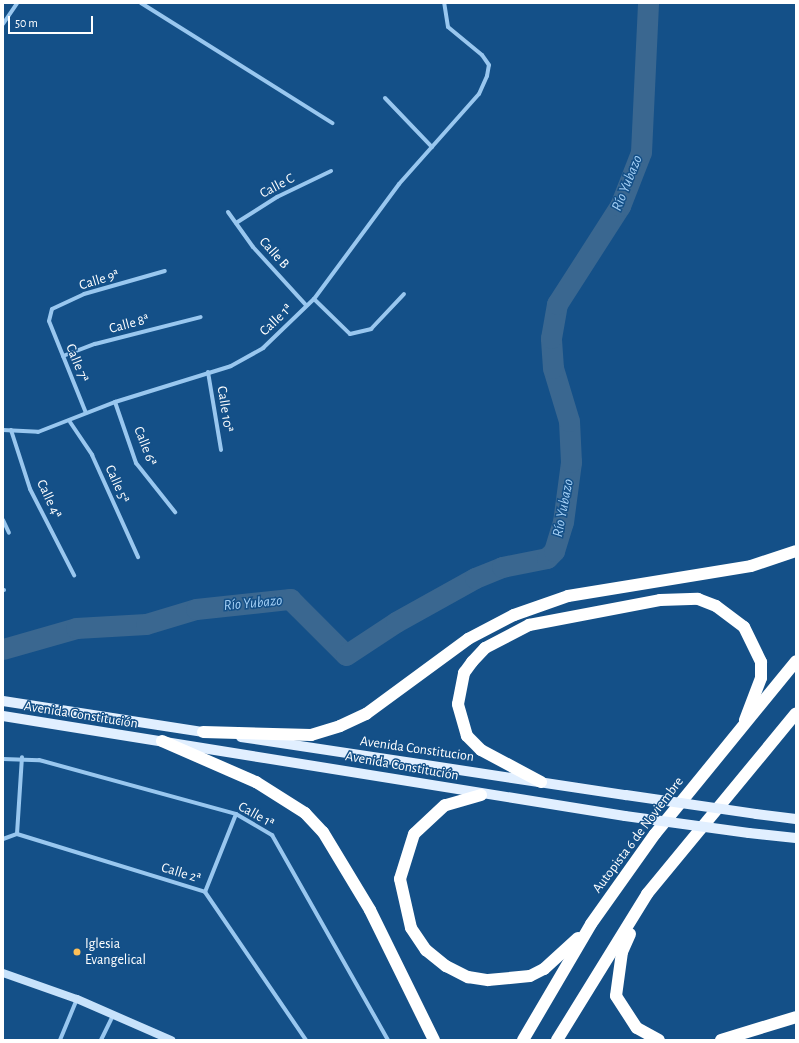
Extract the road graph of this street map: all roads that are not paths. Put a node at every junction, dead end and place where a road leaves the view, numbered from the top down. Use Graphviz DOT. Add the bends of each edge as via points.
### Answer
graph roads {
  1 [pos="17,3"];
  2 [pos="141,3"];
  3 [pos="444,3"];
  4 [pos="3,24"];
  5 [pos="385,98"];
  6 [pos="332,123"];
  7 [pos="432,147"];
  8 [pos="331,171"];
  9 [pos="228,212"];
  10 [pos="236,223"];
  11 [pos="165,271"];
  12 [pos="404,294"];
  13 [pos="314,299"];
  14 [pos="306,306"];
  15 [pos="201,317"];
  16 [pos="49,321"];
  17 [pos="63,356"];
  18 [pos="208,372"];
  19 [pos="115,402"];
  20 [pos="86,413"];
  21 [pos="70,422"];
  22 [pos="3,430"];
  23 [pos="11,430"];
  24 [pos="221,450"];
  25 [pos="175,512"];
  26 [pos="3,520"];
  27 [pos="9,533"];
  28 [pos="796,551"];
  29 [pos="138,557"];
  30 [pos="74,575"];
  31 [pos="796,661"];
  32 [pos="7,702"];
  33 [pos="796,713"];
  34 [pos="6,717"];
  35 [pos="745,720"];
  36 [pos="203,732"];
  37 [pos="162,741"];
  38 [pos="22,757"];
  39 [pos="3,759"];
  40 [pos="541,782"];
  41 [pos="481,795"];
  42 [pos="236,814"];
  43 [pos="796,819"];
  44 [pos="17,834"];
  45 [pos="796,838"];
  46 [pos="3,839"];
  47 [pos="205,892"];
  48 [pos="647,894"];
  49 [pos="591,924"];
  50 [pos="3,973"];
  51 [pos="77,999"];
  52 [pos="114,1014"];
  53 [pos="796,1017"];
  54 [pos="60,1040"];
  55 [pos="101,1040"];
  56 [pos="171,1040"];
  57 [pos="306,1040"];
  58 [pos="388,1040"];
  59 [pos="434,1040"];
  60 [pos="523,1040"];
  61 [pos="557,1040"];
  62 [pos="659,1040"];
  63 [pos="721,1040"];
  1 -- 4 [label="street"];
  2 -- 6 [label="street"];
  3 -- 7 [label="street, Calle 1ª" via="448,27 489,65 479,94"];
  5 -- 7 [label="street"];
  7 -- 13 [label="street, Calle 1ª" via="399,184"];
  8 -- 10 [label="street, Calle C" via="277,197"];
  9 -- 10 [label="street, Calle B"];
  10 -- 14 [label="street, Calle B"];
  11 -- 16 [label="street, Calle 9ª" via="84,294 52,309"];
  12 -- 13 [label="street" via="370,329 350,334"];
  13 -- 14 [label="street, Calle 1ª"];
  14 -- 18 [label="street, Calle 1ª" via="248,359"];
  15 -- 17 [label="street, Calle 8ª" via="95,344"];
  16 -- 17 [label="street, Calle 7ª"];
  17 -- 20 [label="street, Calle 7ª"];
  18 -- 19 [label="street, Calle 1ª"];
  18 -- 24 [label="street, Calle 10ª"];
  19 -- 20 [label="street, Calle 1ª"];
  19 -- 25 [label="street, Calle 6ª" via="136,462"];
  20 -- 21 [label="street, Calle 1ª"];
  21 -- 23 [label="street, Calle 1ª" via="38,432"];
  21 -- 29 [label="street, Calle 5ª" via="92,455"];
  22 -- 23 [label="street, Calle 1ª"];
  23 -- 30 [label="street, Calle 4ª" via="30,489"];
  26 -- 27 [label="street"];
  28 -- 36 [label="highway" via="751,566 568,596 514,615 468,639 366,714 311,735 273,736"];
  31 -- 35 [label="highway, Autopista 6 de Noviembre"];
  32 -- 36 [label="main road, Avenida Constitucion"];
  33 -- 48 [label="highway"];
  34 -- 37 [label="main road, Avenida Constitución"];
  35 -- 40 [label="highway" via="761,678 760,662 744,627 716,606 698,599 660,600 529,625 485,648 472,662 464,673 458,704 467,736 481,750"];
  35 -- 49 [label="highway, Autopista 6 de Noviembre" via="655,834"];
  36 -- 40 [label="main road, Avenida Constitucion"];
  37 -- 41 [label="main road, Avenida Constitución"];
  37 -- 59 [label="highway" via="256,782 305,813 323,832 370,910"];
  38 -- 39 [label="street, Calle 1ª"];
  38 -- 42 [label="street, Calle 1ª"];
  38 -- 44 [label="street"];
  40 -- 43 [label="main road, Avenida Constitucion, bridge"];
  41 -- 45 [label="main road, Avenida Constitución, bridge"];
  41 -- 49 [label="highway" via="445,805 414,834 409,847 400,879 402,896 411,928 426,950 446,966 468,977 515,980 544,969"];
  42 -- 47 [label="street"];
  42 -- 58 [label="street, Calle 1ª" via="272,835"];
  44 -- 46 [label="street"];
  44 -- 47 [label="street, Calle 2ª"];
  47 -- 57 [label="street, Calle 2ª"];
  48 -- 61 [label="highway"];
  48 -- 62 [label="highway" via="622,952 616,996 637,1028"];
  49 -- 60 [label="highway, Autopista 6 de Noviembre"];
  50 -- 51 [label="street"];
  51 -- 52 [label="street"];
  51 -- 54 [label="street"];
  52 -- 55 [label="street"];
  52 -- 56 [label="street"];
  53 -- 63 [label="highway"];
}
